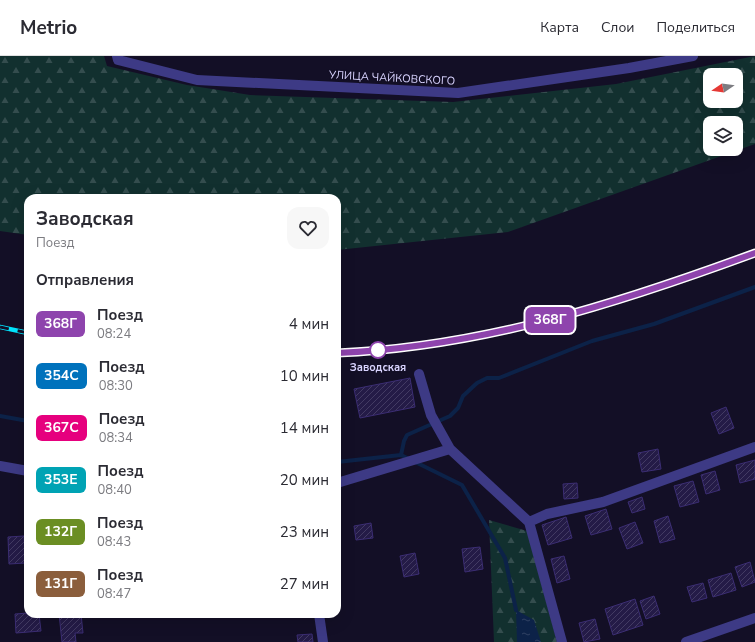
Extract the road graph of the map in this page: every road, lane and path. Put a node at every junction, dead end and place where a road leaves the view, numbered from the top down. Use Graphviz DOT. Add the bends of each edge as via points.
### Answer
graph roads {
  1 [pos="117,56"];
  2 [pos="693,56"];
  3 [pos="419,374"];
  4 [pos="755,447"];
  5 [pos="450,449"];
  6 [pos="0,466"];
  7 [pos="24,470"];
  8 [pos="341,482"];
  9 [pos="529,522"];
  10 [pos="320,618"];
  11 [pos="755,618"];
  12 [pos="323,642"];
  13 [pos="562,642"];
  14 [pos="686,642"];
  1 -- 2 [label="street, УЛИЦА ЧАЙКОВСКОГО" via="118,60 197,80 458,93 630,68"];
  3 -- 5 [label="street" via="431,415"];
  4 -- 9 [label="street" via="603,502 547,514"];
  5 -- 8 [label="street"];
  5 -- 9 [label="street"];
  6 -- 7 [label="street"];
  9 -- 13 [label="street"];
  10 -- 12 [label="street"];
  11 -- 14 [label="street"];
}
